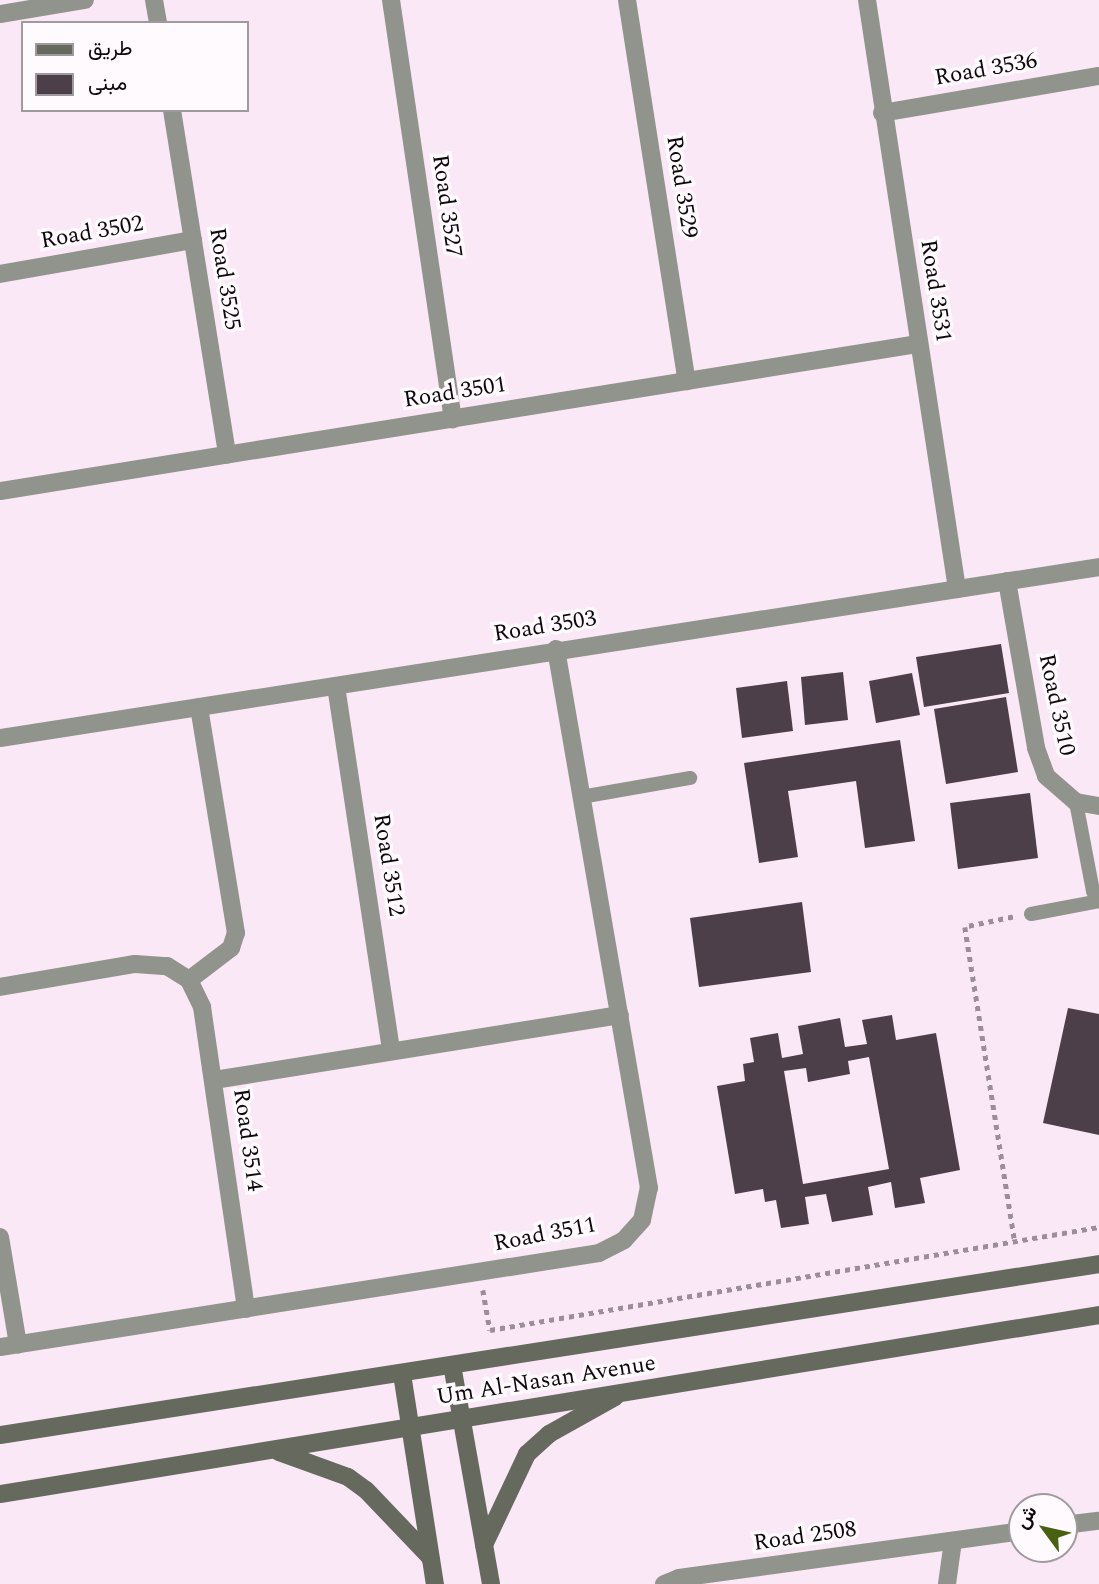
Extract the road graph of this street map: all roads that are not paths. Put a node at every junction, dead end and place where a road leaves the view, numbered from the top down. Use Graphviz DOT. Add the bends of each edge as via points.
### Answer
graph roads {
  1 [pos="85,0"];
  2 [pos="154,0"];
  3 [pos="391,0"];
  4 [pos="627,0"];
  5 [pos="867,0"];
  6 [pos="0,14"];
  7 [pos="158,21"];
  8 [pos="1099,76"];
  9 [pos="172,112"];
  10 [pos="882,113"];
  11 [pos="193,240"];
  12 [pos="0,274"];
  13 [pos="918,344"];
  14 [pos="687,381"];
  15 [pos="453,419"];
  16 [pos="227,455"];
  17 [pos="0,491"];
  18 [pos="1099,566"];
  19 [pos="1007,581"];
  20 [pos="957,589"];
  21 [pos="556,649"];
  22 [pos="336,685"];
  23 [pos="200,707"];
  24 [pos="0,738"];
  25 [pos="690,778"];
  26 [pos="581,797"];
  27 [pos="1076,802"];
  28 [pos="1099,806"];
  29 [pos="1099,901"];
  30 [pos="1031,914"];
  31 [pos="189,980"];
  32 [pos="0,986"];
  33 [pos="620,1015"];
  34 [pos="391,1051"];
  35 [pos="214,1080"];
  36 [pos="0,1237"];
  37 [pos="1099,1264"];
  38 [pos="246,1309"];
  39 [pos="1099,1315"];
  40 [pos="19,1344"];
  41 [pos="0,1347"];
  42 [pos="452,1365"];
  43 [pos="402,1374"];
  44 [pos="621,1393"];
  45 [pos="459,1419"];
  46 [pos="411,1428"];
  47 [pos="0,1435"];
  48 [pos="274,1450"];
  49 [pos="0,1494"];
  50 [pos="1099,1521"];
  51 [pos="1078,1523"];
  52 [pos="1008,1533"];
  53 [pos="953,1541"];
  54 [pos="484,1545"];
  55 [pos="430,1557"];
  56 [pos="435,1584"];
  57 [pos="491,1584"];
  58 [pos="664,1584"];
  59 [pos="947,1584"];
  1 -- 6 [label="street"];
  2 -- 7 [label="street"];
  3 -- 15 [label="street, Road 3527"];
  4 -- 14 [label="street, Road 3529"];
  5 -- 10 [label="street, Road 3531"];
  8 -- 10 [label="street, Road 3536"];
  9 -- 11 [label="street, Road 3525"];
  10 -- 13 [label="street, Road 3531"];
  11 -- 12 [label="street, Road 3502"];
  11 -- 16 [label="street, Road 3525"];
  13 -- 14 [label="street, Road 3501"];
  13 -- 20 [label="street, Road 3531"];
  14 -- 15 [label="street, Road 3501"];
  15 -- 16 [label="street, Road 3501"];
  16 -- 17 [label="street, Road 3501"];
  18 -- 19 [label="street, Road 3503"];
  19 -- 20 [label="street, Road 3503"];
  19 -- 27 [label="street, Road 3510" via="1037,748 1046,776"];
  20 -- 21 [label="street, Road 3503"];
  21 -- 22 [label="street, Road 3503"];
  21 -- 26 [label="street, Road 3511"];
  22 -- 23 [label="street, Road 3503"];
  22 -- 34 [label="street, Road 3512"];
  23 -- 24 [label="street, Road 3503"];
  23 -- 31 [label="street" via="236,926 231,948"];
  25 -- 26 [label="lane"];
  26 -- 33 [label="street, Road 3511"];
  27 -- 28 [label="street"];
  27 -- 29 [label="lane" via="1093,891"];
  29 -- 30 [label="lane"];
  31 -- 32 [label="street" via="167,965 135,964"];
  31 -- 35 [label="street, Road 3514" via="202,1007"];
  33 -- 34 [label="street"];
  33 -- 38 [label="street, Road 3511" via="649,1188 642,1220 624,1240 599,1253"];
  34 -- 35 [label="street"];
  35 -- 38 [label="street, Road 3514"];
  36 -- 40 [label="street"];
  37 -- 42 [label="main road, Um Al-Nasan Avenue"];
  38 -- 40 [label="street, Road 3511"];
  39 -- 44 [label="main road, Um Al-Nasan Avenue"];
  40 -- 41 [label="street, Road 3511"];
  42 -- 43 [label="main road, Um Al-Nasan Avenue"];
  42 -- 45 [label="main road"];
  43 -- 46 [label="main road"];
  43 -- 47 [label="main road, Um Al-Nasan Avenue"];
  44 -- 45 [label="main road, Um Al-Nasan Avenue"];
  44 -- 54 [label="main road" via="549,1434 527,1454"];
  45 -- 46 [label="main road, Um Al-Nasan Avenue"];
  45 -- 54 [label="main road"];
  46 -- 48 [label="main road, Um Al-Nasan Avenue"];
  46 -- 55 [label="main road"];
  48 -- 49 [label="main road, Um Al-Nasan Avenue"];
  48 -- 55 [label="main road" via="348,1477"];
  50 -- 51 [label="street"];
  52 -- 53 [label="street, Road 2508"];
  53 -- 58 [label="street, Road 2508" via="678,1578"];
  53 -- 59 [label="street"];
  54 -- 57 [label="main road"];
  55 -- 56 [label="main road"];
}
